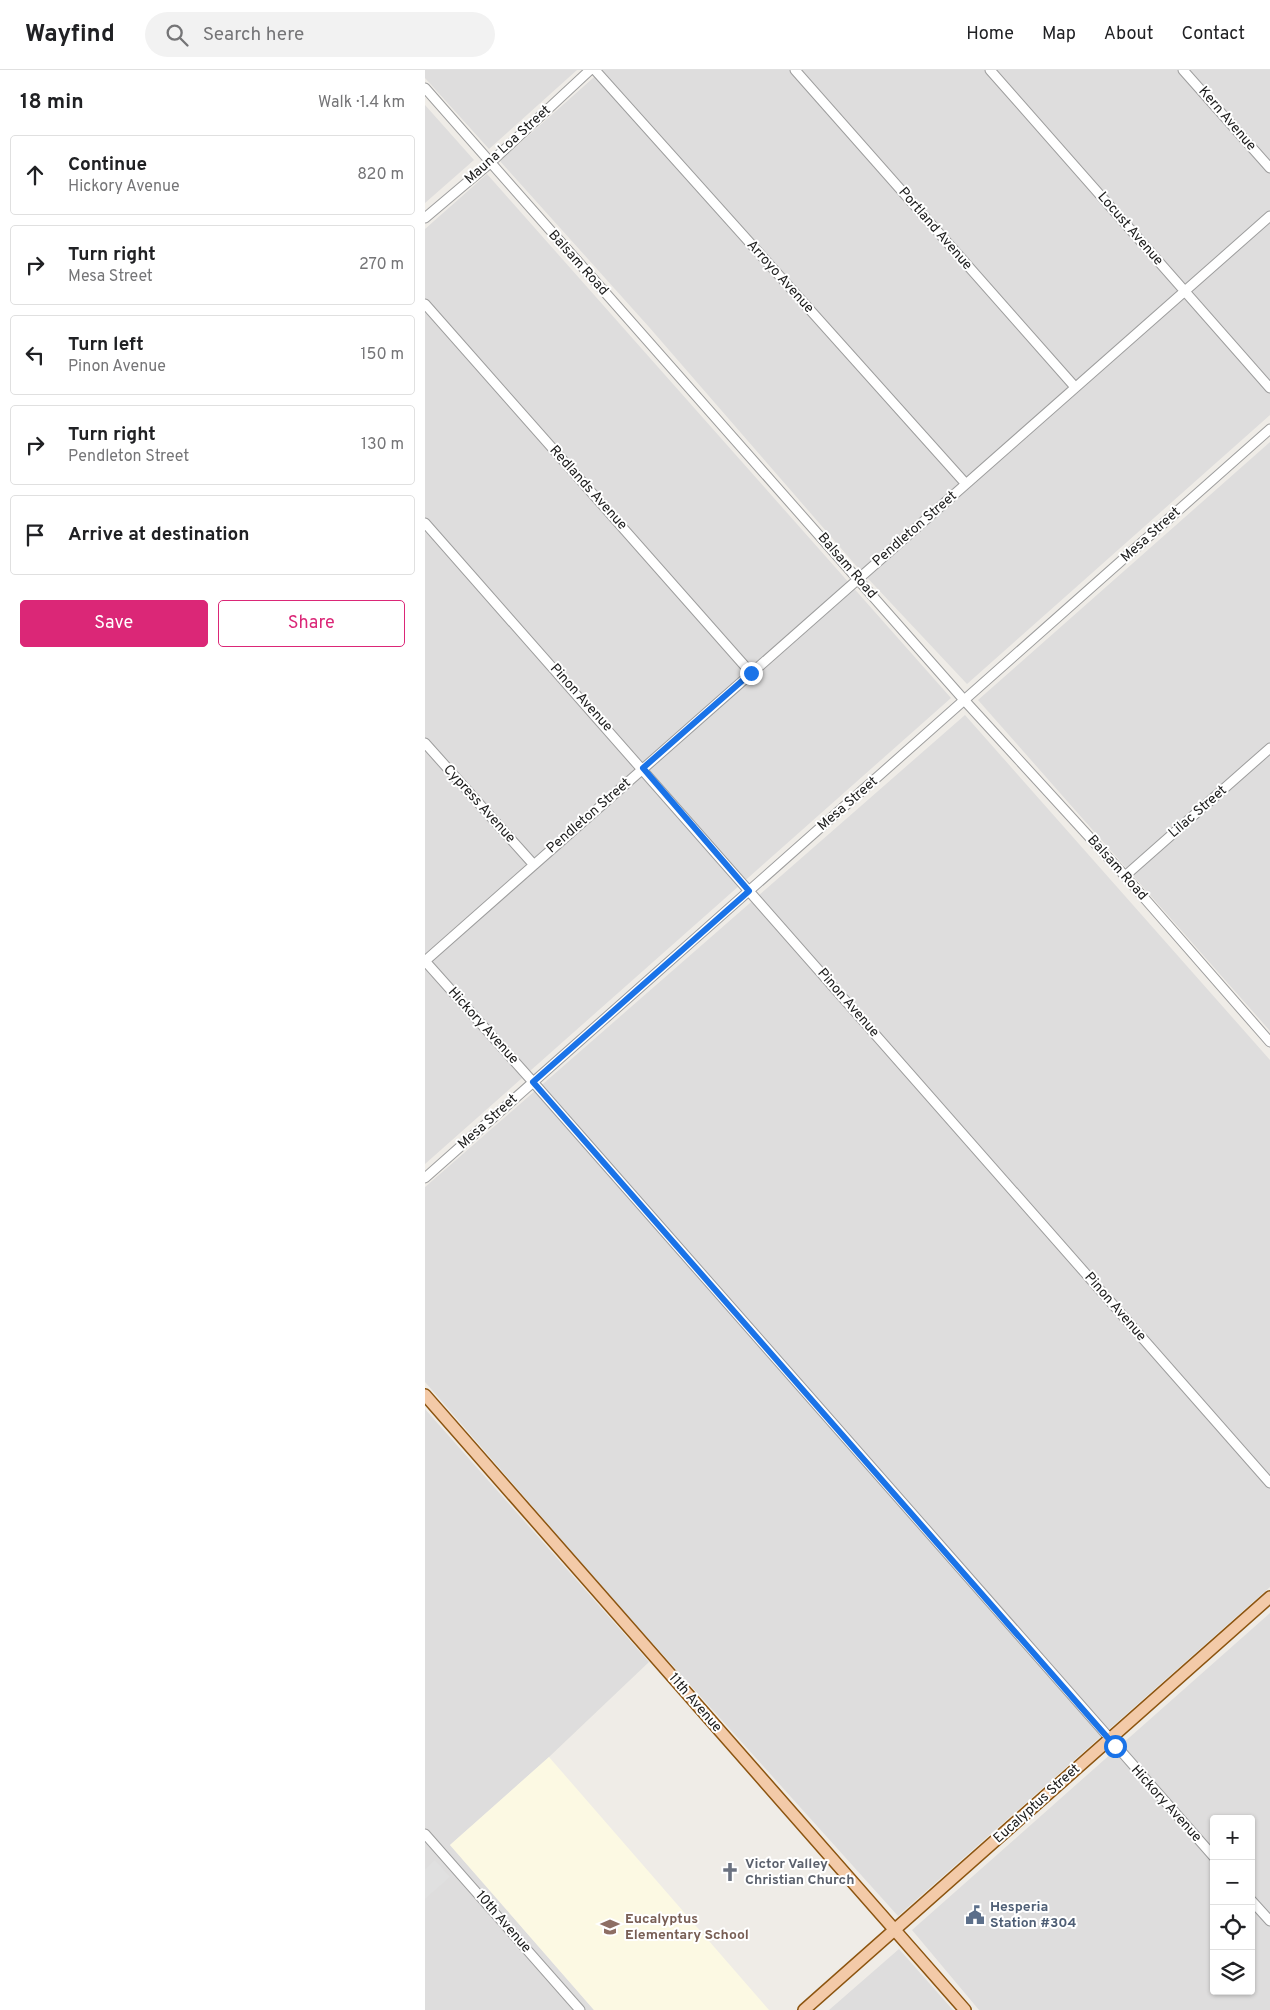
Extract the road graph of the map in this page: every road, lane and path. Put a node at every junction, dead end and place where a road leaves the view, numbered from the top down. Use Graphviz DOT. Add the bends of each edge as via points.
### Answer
graph roads {
  1 [pos="590,70"];
  2 [pos="595,70"];
  3 [pos="795,70"];
  4 [pos="990,70"];
  5 [pos="1183,70"];
  6 [pos="425,88"];
  7 [pos="490,163"];
  8 [pos="1270,168"];
  9 [pos="1270,216"];
  10 [pos="425,218"];
  11 [pos="1184,291"];
  12 [pos="425,304"];
  13 [pos="1075,387"];
  14 [pos="1270,388"];
  15 [pos="1270,429"];
  16 [pos="966,484"];
  17 [pos="425,523"];
  18 [pos="859,578"];
  19 [pos="751,673"];
  20 [pos="965,701"];
  21 [pos="425,743"];
  22 [pos="1270,748"];
  23 [pos="643,768"];
  24 [pos="533,865"];
  25 [pos="1125,876"];
  26 [pos="749,891"];
  27 [pos="425,961"];
  28 [pos="1270,1042"];
  29 [pos="533,1082"];
  30 [pos="425,1178"];
  31 [pos="425,1395"];
  32 [pos="1270,1482"];
  33 [pos="1270,1598"];
  34 [pos="1109,1740"];
  35 [pos="425,1834"];
  36 [pos="1210,1853"];
  37 [pos="1255,1904"];
  38 [pos="1270,1921"];
  39 [pos="894,1930"];
  40 [pos="580,2010"];
  41 [pos="804,2010"];
  42 [pos="965,2010"];
  1 -- 7 [label="street, Mauna Loa Street"];
  2 -- 16 [label="street, Arroyo Avenue"];
  3 -- 13 [label="street, Portland Avenue"];
  4 -- 11 [label="street, Locust Avenue"];
  5 -- 8 [label="street, Kern Avenue"];
  6 -- 7 [label="street, Balsam Road"];
  7 -- 10 [label="street, Mauna Loa Street"];
  7 -- 18 [label="street, Balsam Road"];
  9 -- 11 [label="street, Pendleton Street"];
  11 -- 13 [label="street, Pendleton Street"];
  11 -- 14 [label="street, Locust Avenue"];
  12 -- 19 [label="street, Redlands Avenue"];
  13 -- 16 [label="street, Pendleton Street"];
  15 -- 20 [label="street, Mesa Street"];
  16 -- 18 [label="street, Pendleton Street"];
  17 -- 23 [label="street, Pinon Avenue"];
  18 -- 19 [label="street, Pendleton Street"];
  18 -- 20 [label="street, Balsam Road"];
  19 -- 23 [label="street, Pendleton Street"];
  20 -- 25 [label="street, Balsam Road"];
  20 -- 26 [label="street, Mesa Street"];
  21 -- 24 [label="street, Cypress Avenue"];
  22 -- 25 [label="street, Lilac Street"];
  23 -- 24 [label="street, Pendleton Street"];
  23 -- 26 [label="street, Pinon Avenue"];
  24 -- 27 [label="street, Pendleton Street"];
  25 -- 28 [label="street, Balsam Road"];
  26 -- 29 [label="street, Mesa Street"];
  26 -- 32 [label="street, Pinon Avenue"];
  27 -- 29 [label="street, Hickory Avenue"];
  29 -- 30 [label="street, Mesa Street"];
  29 -- 34 [label="street, Hickory Avenue"];
  31 -- 39 [label="main road, 11th Avenue"];
  33 -- 34 [label="main road, Eucalyptus Street"];
  34 -- 36 [label="street, Hickory Avenue"];
  34 -- 39 [label="main road, Eucalyptus Street"];
  35 -- 40 [label="street, 10th Avenue"];
  37 -- 38 [label="street"];
  39 -- 41 [label="main road, Eucalyptus Street"];
  39 -- 42 [label="main road, 11th Avenue"];
}
